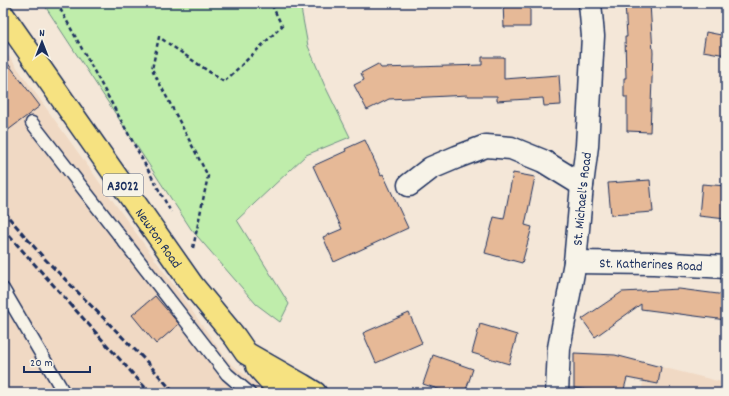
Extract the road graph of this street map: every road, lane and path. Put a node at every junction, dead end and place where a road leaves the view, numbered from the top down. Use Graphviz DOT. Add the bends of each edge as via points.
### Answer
graph roads {
  1 [pos="57,3"];
  2 [pos="270,3"];
  3 [pos="590,3"];
  4 [pos="3,15"];
  5 [pos="32,123"];
  6 [pos="409,185"];
  7 [pos="582,185"];
  8 [pos="173,218"];
  9 [pos="188,245"];
  10 [pos="575,262"];
  11 [pos="726,267"];
  12 [pos="3,289"];
  13 [pos="246,353"];
  14 [pos="64,393"];
  15 [pos="249,393"];
  16 [pos="281,393"];
  17 [pos="315,393"];
  18 [pos="557,393"];
  1 -- 8 [label="path"];
  2 -- 9 [label="path" via="282,26 224,82 159,37 152,69 208,176 192,252"];
  3 -- 7 [label="street, St. Michael's Road" via="593,44"];
  4 -- 13 [label="main road, Newton Road / A3022" via="193,286"];
  5 -- 15 [label="lane" via="227,374"];
  6 -- 7 [label="street" via="431,168 486,146 511,148 543,161"];
  7 -- 10 [label="street, St. Michael's Road"];
  10 -- 11 [label="street, St. Katherines Road"];
  10 -- 18 [label="street, St. Michael's Road" via="560,348"];
  12 -- 14 [label="lane"];
  13 -- 16 [label="main road, A3022"];
  13 -- 17 [label="main road, Newton Road / A3022"];
}
